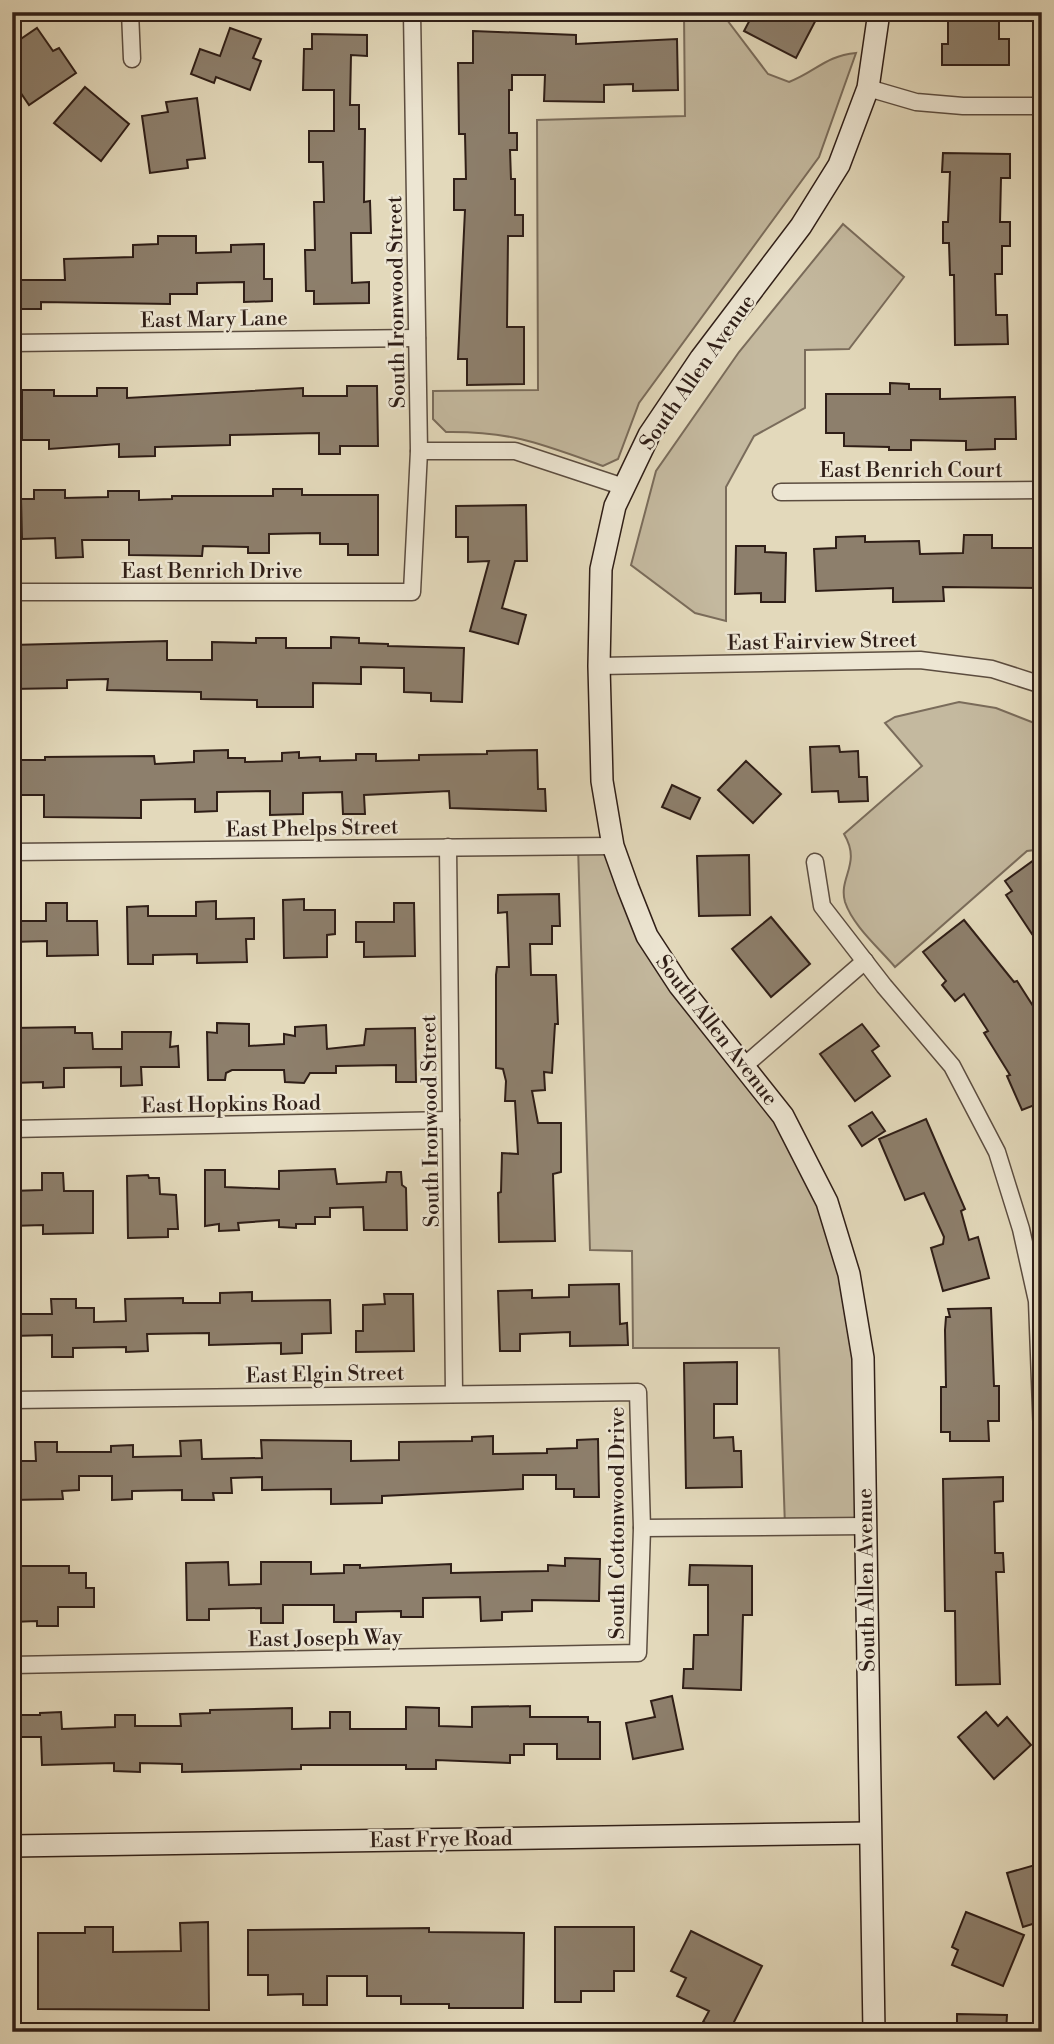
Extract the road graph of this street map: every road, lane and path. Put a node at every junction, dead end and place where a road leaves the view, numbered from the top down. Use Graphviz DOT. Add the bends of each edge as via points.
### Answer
graph roads {
  1 [pos="130,12"];
  2 [pos="412,12"];
  3 [pos="879,12"];
  4 [pos="132,58"];
  5 [pos="868,88"];
  6 [pos="1042,106"];
  7 [pos="417,338"];
  8 [pos="12,343"];
  9 [pos="419,451"];
  10 [pos="624,487"];
  11 [pos="1042,490"];
  12 [pos="781,492"];
  13 [pos="12,592"];
  14 [pos="412,592"];
  15 [pos="599,666"];
  16 [pos="1042,685"];
  17 [pos="613,846"];
  18 [pos="448,847"];
  19 [pos="12,852"];
  20 [pos="816,862"];
  21 [pos="865,961"];
  22 [pos="744,1066"];
  23 [pos="451,1120"];
  24 [pos="12,1129"];
  25 [pos="638,1392"];
  26 [pos="454,1393"];
  27 [pos="12,1400"];
  28 [pos="1042,1435"];
  29 [pos="865,1526"];
  30 [pos="642,1528"];
  31 [pos="638,1653"];
  32 [pos="12,1665"];
  33 [pos="869,1833"];
  34 [pos="12,1846"];
  35 [pos="874,2032"];
  1 -- 4 [label="street"];
  2 -- 7 [label="street, South Ironwood Street"];
  3 -- 5 [label="street, South Allen Avenue"];
  5 -- 6 [label="street" via="916,102"];
  5 -- 10 [label="street, South Allen Avenue" via="839,165 801,226 656,424"];
  7 -- 8 [label="street, East Mary Lane"];
  7 -- 9 [label="street, South Ironwood Street"];
  9 -- 10 [label="street" via="515,451"];
  9 -- 14 [label="street, South Ironwood Street"];
  10 -- 15 [label="street, South Allen Avenue" via="615,506 601,569"];
  11 -- 12 [label="street, East Benrich Court"];
  13 -- 14 [label="street, East Benrich Drive"];
  15 -- 16 [label="street, East Fairview Street" via="920,660 992,669"];
  15 -- 17 [label="street, South Allen Avenue" via="602,781"];
  17 -- 18 [label="street, East Phelps Street"];
  17 -- 22 [label="street, South Allen Avenue" via="647,936 679,985"];
  18 -- 19 [label="street, East Phelps Street"];
  18 -- 23 [label="street, South Ironwood Street"];
  20 -- 21 [label="street" via="822,906"];
  21 -- 22 [label="street"];
  21 -- 28 [label="street" via="952,1066 997,1152 1037,1301"];
  22 -- 29 [label="street, South Allen Avenue" via="783,1116 827,1202 849,1274 863,1358"];
  23 -- 24 [label="street, East Hopkins Road"];
  23 -- 26 [label="street, South Ironwood Street"];
  25 -- 26 [label="street, East Elgin Street"];
  25 -- 30 [label="street, South Cottonwood Drive"];
  26 -- 27 [label="street, East Elgin Street"];
  29 -- 30 [label="street"];
  29 -- 33 [label="street, South Allen Avenue"];
  30 -- 31 [label="street, South Cottonwood Drive"];
  31 -- 32 [label="street, East Joseph Way"];
  33 -- 34 [label="street, East Frye Road"];
  33 -- 35 [label="street, South Allen Avenue"];
}
